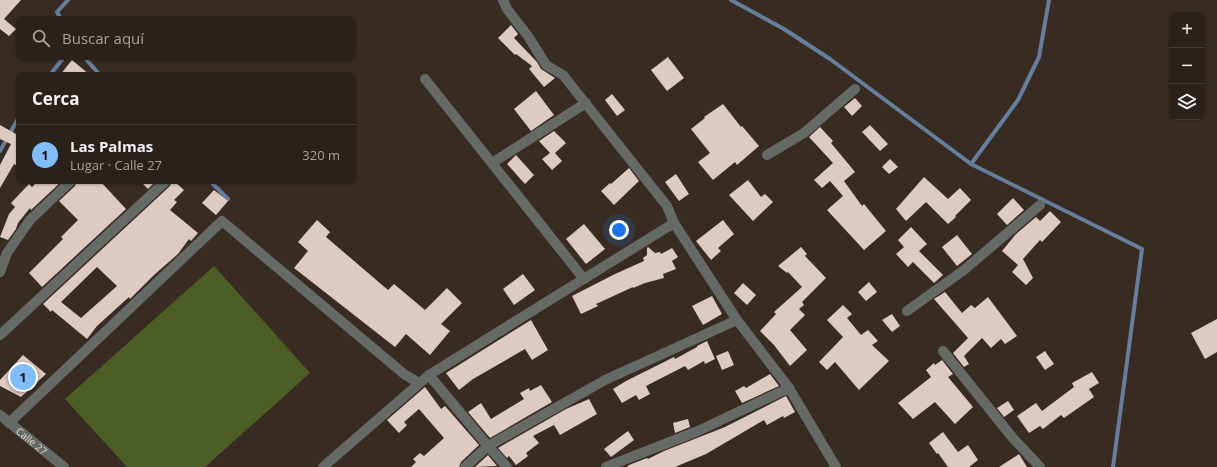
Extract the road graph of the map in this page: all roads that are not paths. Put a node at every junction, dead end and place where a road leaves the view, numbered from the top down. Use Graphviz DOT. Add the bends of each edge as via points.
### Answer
graph roads {
  1 [pos="503,0"];
  2 [pos="425,80"];
  3 [pos="855,90"];
  4 [pos="586,103"];
  5 [pos="767,155"];
  6 [pos="492,163"];
  7 [pos="68,184"];
  8 [pos="163,184"];
  9 [pos="1040,205"];
  10 [pos="674,223"];
  11 [pos="0,272"];
  12 [pos="584,279"];
  13 [pos="907,311"];
  14 [pos="737,320"];
  15 [pos="0,335"];
  16 [pos="943,351"];
  17 [pos="429,375"];
  18 [pos="420,383"];
  19 [pos="789,388"];
  20 [pos="0,415"];
  21 [pos="9,423"];
  22 [pos="488,446"];
  23 [pos="64,467"];
  24 [pos="323,467"];
  25 [pos="465,467"];
  26 [pos="507,467"];
  27 [pos="606,467"];
  28 [pos="836,467"];
  29 [pos="1040,467"];
  1 -- 4 [label="street" via="546,65 563,75"];
  2 -- 6 [label="street"];
  3 -- 5 [label="street" via="804,133"];
  4 -- 6 [label="street"];
  4 -- 10 [label="street" via="667,206"];
  6 -- 12 [label="street"];
  7 -- 11 [label="street" via="30,220 7,253"];
  8 -- 15 [label="street"];
  9 -- 13 [label="street" via="964,270"];
  10 -- 12 [label="street"];
  10 -- 14 [label="street"];
  12 -- 17 [label="street"];
  14 -- 19 [label="street"];
  14 -- 22 [label="street" via="605,380"];
  16 -- 29 [label="street" via="1012,437"];
  17 -- 18 [label="street"];
  17 -- 22 [label="street"];
  18 -- 21 [label="street" via="404,374 222,221"];
  18 -- 24 [label="street"];
  19 -- 27 [label="street" via="698,431"];
  19 -- 28 [label="street"];
  20 -- 21 [label="street, Calle 27"];
  21 -- 23 [label="street, Calle 27"];
  22 -- 25 [label="street"];
  22 -- 26 [label="street"];
}
